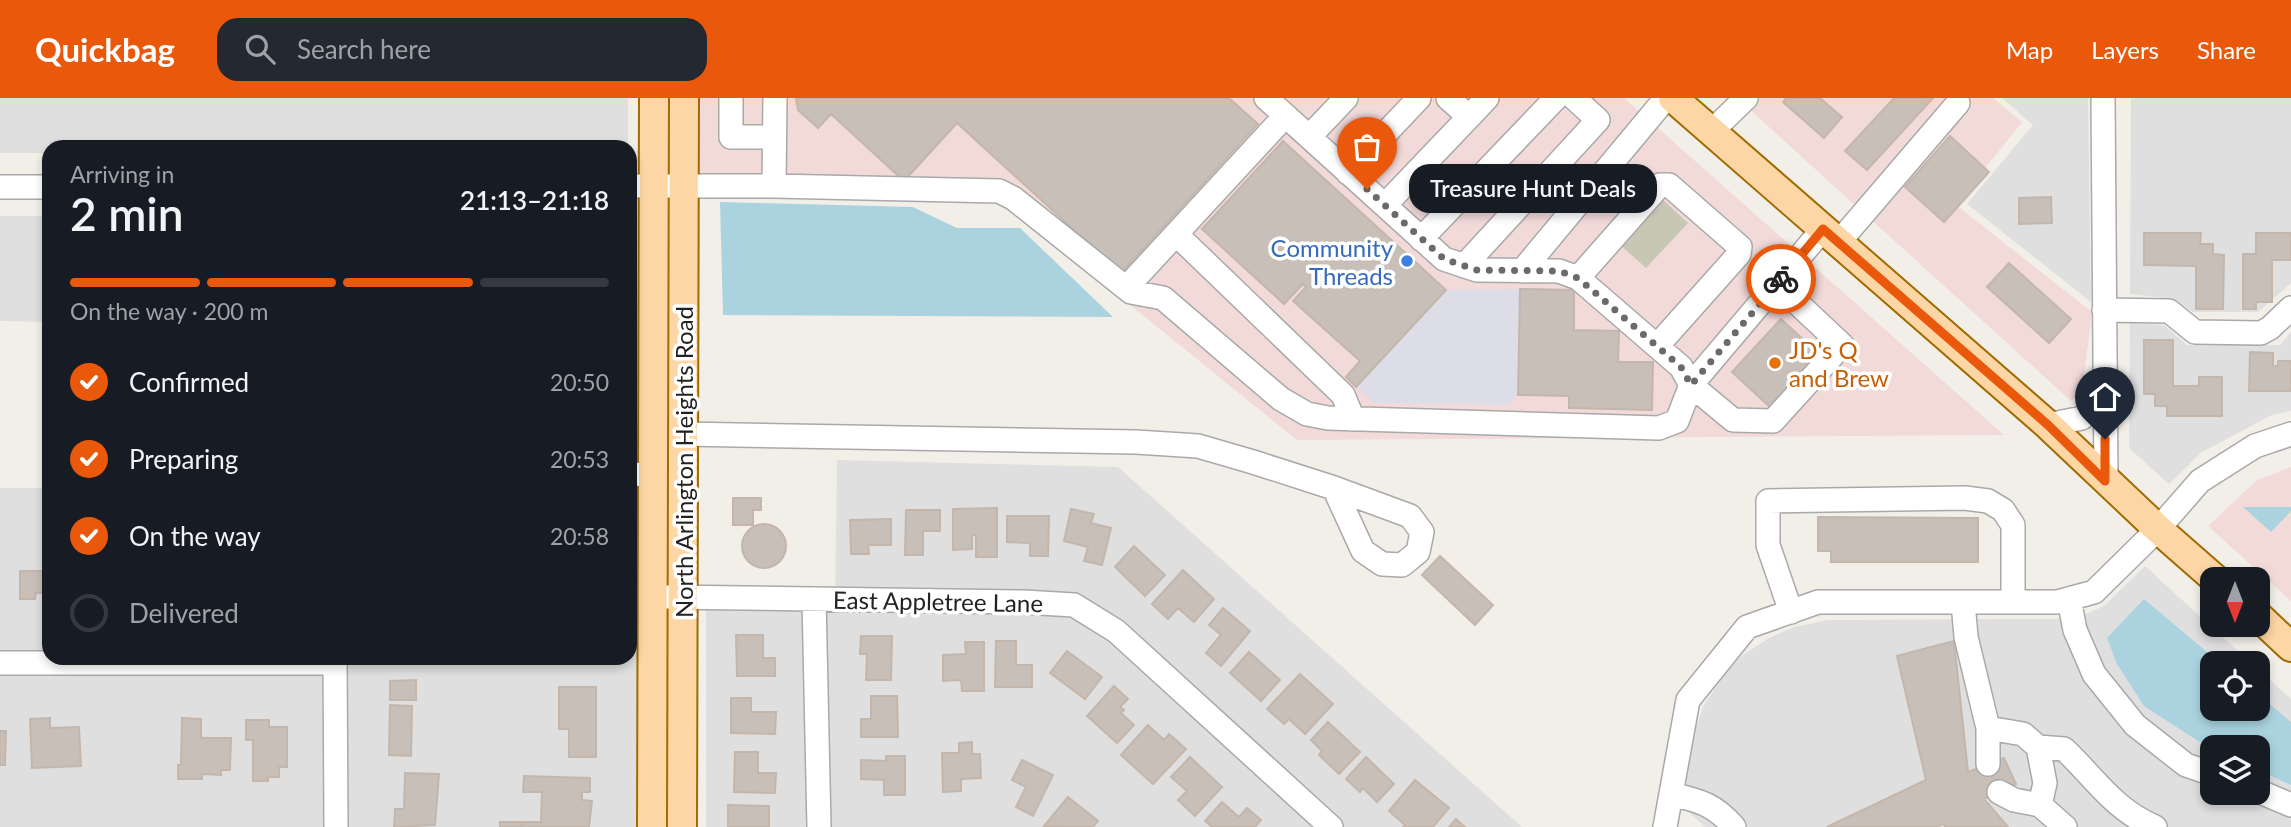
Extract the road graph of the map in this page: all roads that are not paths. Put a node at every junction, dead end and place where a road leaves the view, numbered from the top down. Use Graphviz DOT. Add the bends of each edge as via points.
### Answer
graph roads {
  1 [pos="654,98"];
  2 [pos="684,98"];
  3 [pos="732,98"];
  4 [pos="775,98"];
  5 [pos="1346,98"];
  6 [pos="1419,98"];
  7 [pos="1448,98"];
  8 [pos="1487,98"];
  9 [pos="1556,98"];
  10 [pos="1574,98"];
  11 [pos="1666,98"];
  12 [pos="1673,98"];
  13 [pos="1746,98"];
  14 [pos="2103,98"];
  15 [pos="1958,103"];
  16 [pos="1277,105"];
  17 [pos="1469,117"];
  18 [pos="1712,131"];
  19 [pos="774,137"];
  20 [pos="1309,137"];
  21 [pos="1348,173"];
  22 [pos="642,186"];
  23 [pos="684,186"];
  24 [pos="774,186"];
  25 [pos="0,187"];
  26 [pos="42,187"];
  27 [pos="1385,205"];
  28 [pos="1176,234"];
  29 [pos="1831,236"];
  30 [pos="1421,239"];
  31 [pos="1464,266"];
  32 [pos="1522,271"];
  33 [pos="1578,278"];
  34 [pos="1777,284"];
  35 [pos="1127,287"];
  36 [pos="2291,308"];
  37 [pos="2104,310"];
  38 [pos="1657,346"];
  39 [pos="1691,385"];
  40 [pos="2106,392"];
  41 [pos="1353,418"];
  42 [pos="2048,425"];
  43 [pos="682,434"];
  44 [pos="2291,434"];
  45 [pos="642,475"];
  46 [pos="2105,481"];
  47 [pos="1334,488"];
  48 [pos="2158,529"];
  49 [pos="2202,567"];
  50 [pos="652,597"];
  51 [pos="683,597"];
  52 [pos="814,599"];
  53 [pos="2069,599"];
  54 [pos="1964,603"];
  55 [pos="2013,603"];
  56 [pos="1791,612"];
  57 [pos="2270,628"];
  58 [pos="2291,648"];
  59 [pos="0,663"];
  60 [pos="42,663"];
  61 [pos="335,665"];
  62 [pos="1988,727"];
  63 [pos="2038,747"];
  64 [pos="1988,764"];
  65 [pos="2200,770"];
  66 [pos="1999,792"];
  67 [pos="1671,794"];
  68 [pos="2270,796"];
  69 [pos="2040,805"];
  70 [pos="2291,805"];
  71 [pos="336,827"];
  72 [pos="652,827"];
  73 [pos="682,827"];
  74 [pos="819,827"];
  75 [pos="1331,827"];
  76 [pos="1665,827"];
  77 [pos="1734,827"];
  78 [pos="2064,827"];
  79 [pos="2155,827"];
  1 -- 22 [label="main road, North Arlington Heights Road"];
  2 -- 23 [label="main road, North Arlington Heights Road"];
  3 -- 19 [label="street" via="731,137"];
  4 -- 19 [label="street"];
  5 -- 20 [label="street"];
  6 -- 21 [label="street"];
  7 -- 17 [label="street"];
  8 -- 17 [label="street"];
  9 -- 30 [label="street"];
  10 -- 31 [label="street" via="1598,120"];
  11 -- 32 [label="street"];
  12 -- 18 [label="main road"];
  13 -- 18 [label="street"];
  14 -- 37 [label="street"];
  15 -- 29 [label="street"];
  16 -- 20 [label="street"];
  16 -- 28 [label="street"];
  17 -- 27 [label="street"];
  18 -- 29 [label="main road"];
  19 -- 24 [label="street"];
  20 -- 21 [label="street"];
  21 -- 27 [label="street"];
  22 -- 23 [label="street"];
  22 -- 45 [label="main road, North Arlington Heights Road"];
  23 -- 24 [label="street"];
  23 -- 43 [label="main road, North Arlington Heights Road"];
  24 -- 35 [label="street" via="999,191"];
  25 -- 26 [label="street"];
  27 -- 30 [label="street"];
  28 -- 35 [label="street"];
  28 -- 41 [label="street" via="1343,395"];
  29 -- 34 [label="street"];
  29 -- 42 [label="main road"];
  30 -- 31 [label="street" via="1444,259"];
  31 -- 32 [label="street"];
  32 -- 33 [label="street" via="1559,271"];
  33 -- 38 [label="street"];
  33 -- 38 [label="street" via="1660,185 1669,185 1740,247 1739,254"];
  34 -- 39 [label="street"];
  34 -- 39 [label="street" via="1842,345 1773,421 1733,420"];
  35 -- 41 [label="street" via="1131,292 1163,298 1281,399 1307,414"];
  36 -- 37 [label="street" via="2261,333 2194,332 2169,311"];
  37 -- 40 [label="street"];
  38 -- 39 [label="street" via="1681,367"];
  39 -- 41 [label="street" via="1677,421 1659,428"];
  40 -- 42 [label="street" via="2082,418"];
  40 -- 46 [label="street"];
  42 -- 46 [label="main road"];
  43 -- 47 [label="street" via="1198,446"];
  43 -- 51 [label="main road, North Arlington Heights Road"];
  44 -- 48 [label="street" via="2255,446 2200,481"];
  45 -- 50 [label="main road, North Arlington Heights Road"];
  46 -- 48 [label="main road"];
  48 -- 49 [label="main road"];
  48 -- 53 [label="street" via="2094,592"];
  50 -- 51 [label="street, East Appletree Lane"];
  50 -- 72 [label="main road, North Arlington Heights Road"];
  51 -- 52 [label="street, East Appletree Lane"];
  51 -- 73 [label="main road, North Arlington Heights Road"];
  52 -- 74 [label="street"];
  52 -- 75 [label="street, East Appletree Lane" via="1074,605 1116,631"];
  53 -- 55 [label="street"];
  53 -- 65 [label="street" via="2075,630 2094,674 2135,725 2186,765"];
  54 -- 55 [label="street"];
  54 -- 56 [label="street" via="1818,603"];
  54 -- 62 [label="street" via="1966,636"];
  55 -- 56 [label="street" via="2013,524 1989,501 1768,501 1768,545"];
  56 -- 67 [label="street" via="1747,627 1688,700"];
  57 -- 58 [label="main road"];
  59 -- 60 [label="street"];
  61 -- 71 [label="street"];
  62 -- 63 [label="street" via="2023,734"];
  62 -- 64 [label="street"];
  63 -- 69 [label="street" via="2045,783"];
  63 -- 79 [label="street" via="2063,749 2108,797 2135,819"];
  66 -- 69 [label="street"];
  67 -- 76 [label="street"];
  67 -- 77 [label="street" via="1705,802"];
  68 -- 70 [label="street"];
  69 -- 78 [label="street"];
}
